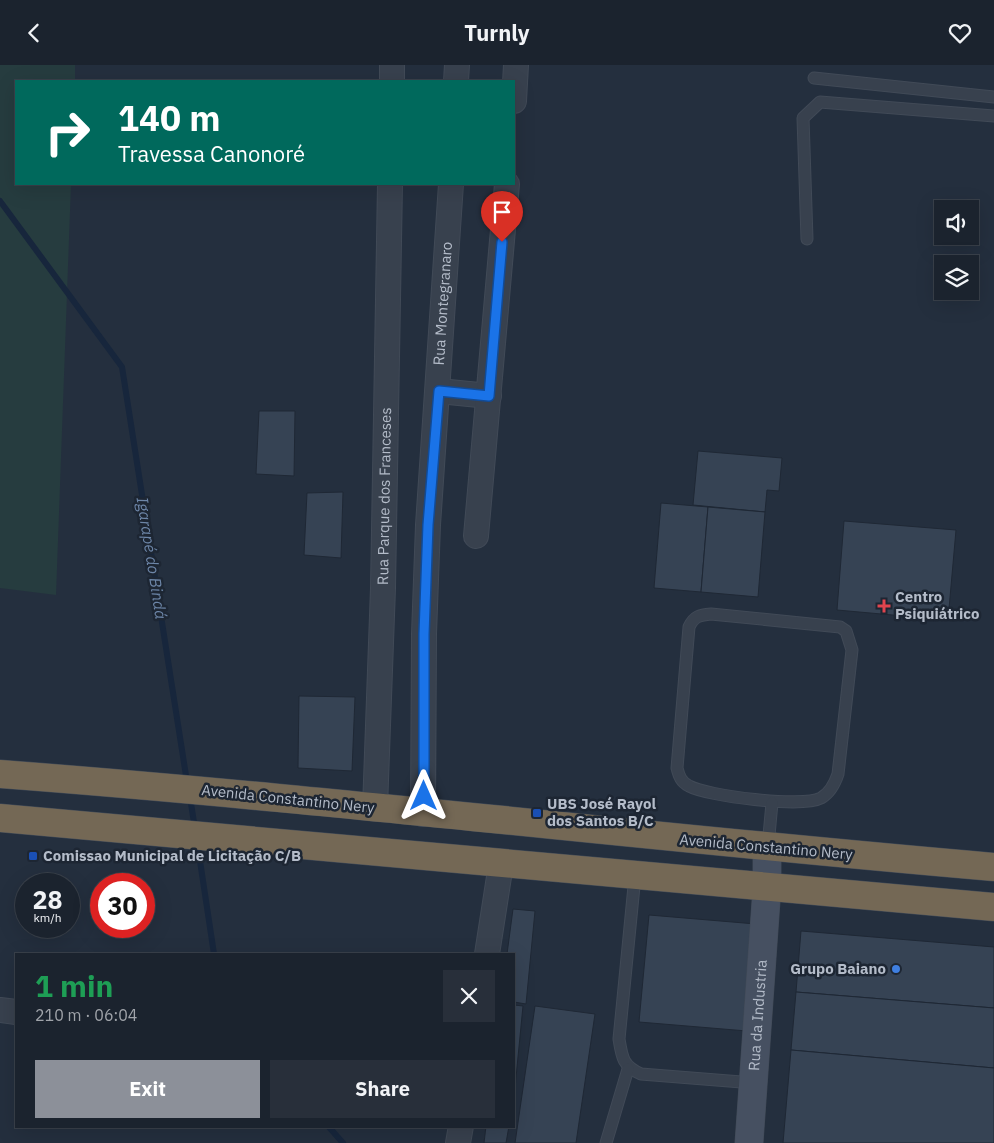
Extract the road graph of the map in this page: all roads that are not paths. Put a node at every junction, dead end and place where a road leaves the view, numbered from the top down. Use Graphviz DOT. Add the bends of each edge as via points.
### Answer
graph roads {
  1 [pos="392,65"];
  2 [pos="457,65"];
  3 [pos="516,65"];
  4 [pos="814,78"];
  5 [pos="392,80"];
  6 [pos="456,80"];
  7 [pos="515,83"];
  8 [pos="994,97"];
  9 [pos="994,116"];
  10 [pos="390,185"];
  11 [pos="451,185"];
  12 [pos="507,185"];
  13 [pos="807,239"];
  14 [pos="439,391"];
  15 [pos="489,396"];
  16 [pos="476,536"];
  17 [pos="0,775"];
  18 [pos="772,803"];
  19 [pos="375,808"];
  20 [pos="423,814"];
  21 [pos="0,818"];
  22 [pos="767,848"];
  23 [pos="501,864"];
  24 [pos="994,867"];
  25 [pos="635,876"];
  26 [pos="767,887"];
  27 [pos="994,907"];
  28 [pos="487,953"];
  29 [pos="0,1010"];
  30 [pos="15,1012"];
  31 [pos="628,1069"];
  32 [pos="754,1083"];
  33 [pos="461,1128"];
  34 [pos="458,1143"];
  35 [pos="606,1143"];
  36 [pos="749,1143"];
  1 -- 5 [label="street"];
  2 -- 6 [label="street"];
  3 -- 7 [label="street"];
  4 -- 8 [label="lane"];
  9 -- 13 [label="lane" via="820,102 803,118"];
  10 -- 19 [label="street, Rua Parque dos Franceses" via="384,578"];
  11 -- 14 [label="street, Rua Montegranaro"];
  12 -- 15 [label="street"];
  14 -- 15 [label="street"];
  14 -- 20 [label="street, Rua Montegranaro" via="428,545"];
  15 -- 16 [label="street"];
  17 -- 19 [label="highway, Avenida Constantino Nery" via="211,791"];
  18 -- 18 [label="lane" via="692,788 679,776 677,768 689,627 700,615 840,627 850,640 852,650 835,783 821,798 812,801"];
  18 -- 22 [label="lane"];
  19 -- 20 [label="highway, Avenida Constantino Nery"];
  20 -- 22 [label="highway, Avenida Constantino Nery"];
  21 -- 23 [label="highway"];
  22 -- 24 [label="highway, Avenida Constantino Nery"];
  22 -- 26 [label="street, Rua da Industria"];
  23 -- 25 [label="highway"];
  23 -- 28 [label="street"];
  25 -- 26 [label="highway"];
  25 -- 31 [label="lane" via="619,1039"];
  26 -- 27 [label="highway"];
  26 -- 32 [label="street, Rua da Industria"];
  29 -- 30 [label="street"];
  31 -- 32 [label="lane" via="641,1074"];
  31 -- 35 [label="lane"];
  32 -- 36 [label="street, Rua da Industria"];
  33 -- 34 [label="street"];
}
